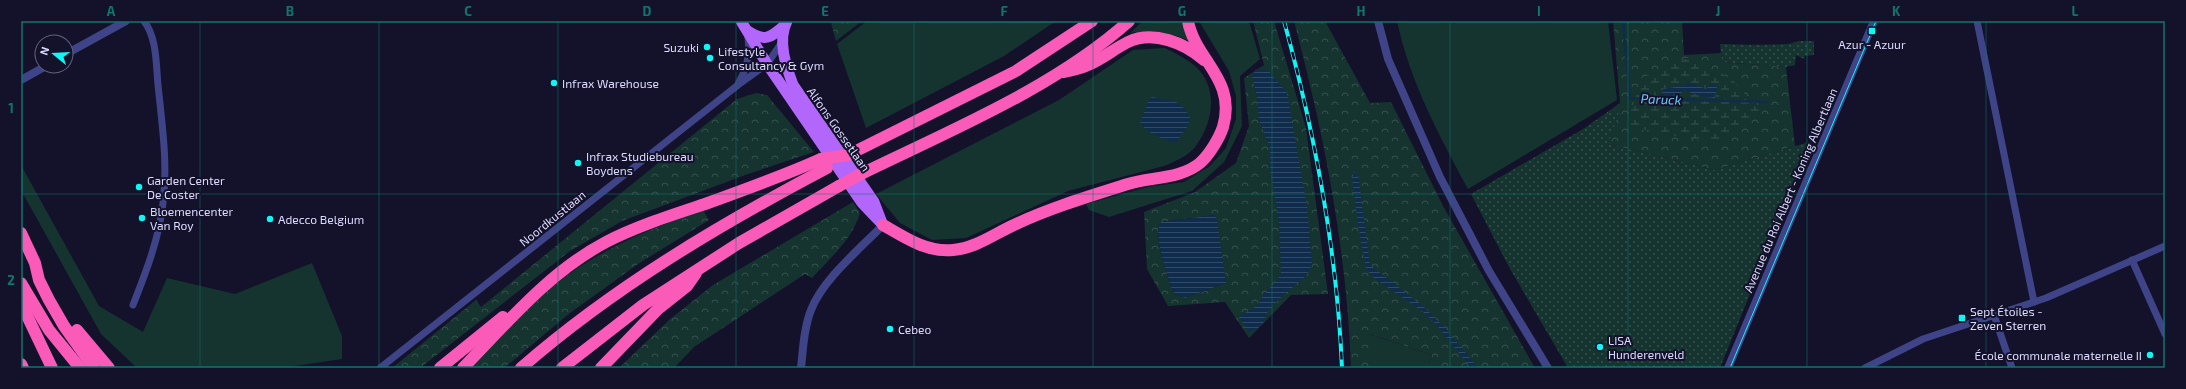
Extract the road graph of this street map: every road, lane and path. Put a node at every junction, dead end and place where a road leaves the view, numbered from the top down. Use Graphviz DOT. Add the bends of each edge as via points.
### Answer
graph roads {
  1 [pos="126,21"];
  2 [pos="144,21"];
  3 [pos="741,21"];
  4 [pos="1092,21"];
  5 [pos="1129,21"];
  6 [pos="1188,21"];
  7 [pos="1378,21"];
  8 [pos="1874,21"];
  9 [pos="1978,21"];
  10 [pos="786,24"];
  11 [pos="748,31"];
  12 [pos="782,42"];
  13 [pos="74,50"];
  14 [pos="767,64"];
  15 [pos="1210,64"];
  16 [pos="34,73"];
  17 [pos="1052,76"];
  18 [pos="21,80"];
  19 [pos="738,84"];
  20 [pos="824,164"];
  21 [pos="883,225"];
  22 [pos="21,233"];
  23 [pos="2165,246"];
  24 [pos="2132,260"];
  25 [pos="35,263"];
  26 [pos="700,267"];
  27 [pos="21,283"];
  28 [pos="542,288"];
  29 [pos="2034,302"];
  30 [pos="21,303"];
  31 [pos="133,305"];
  32 [pos="1994,315"];
  33 [pos="2165,334"];
  34 [pos="21,364"];
  35 [pos="23,368"];
  36 [pos="52,368"];
  37 [pos="80,368"];
  38 [pos="94,368"];
  39 [pos="109,368"];
  40 [pos="380,368"];
  41 [pos="440,368"];
  42 [pos="463,368"];
  43 [pos="521,368"];
  44 [pos="562,368"];
  45 [pos="601,368"];
  46 [pos="800,368"];
  47 [pos="1548,368"];
  48 [pos="1728,368"];
  49 [pos="1865,368"];
  50 [pos="2012,368"];
  1 -- 13 [label="street"];
  2 -- 31 [label="street" via="149,28 155,51 165,150 163,203 152,255"];
  3 -- 11 [label="main road, Alfons Gossetlaan"];
  4 -- 20 [label="highway" via="1016,71 848,155"];
  5 -- 17 [label="highway" via="1090,52"];
  6 -- 15 [label="highway" via="1193,36"];
  7 -- 47 [label="street" via="1388,59 1440,177 1489,271"];
  8 -- 48 [label="street, Avenue du Roi Albert - Koning Albertlaan"];
  9 -- 29 [label="street"];
  10 -- 11 [label="main road" via="767,38 757,37"];
  10 -- 12 [label="main road, Alfons Gossetlaan"];
  11 -- 14 [label="main road, Alfons Gossetlaan"];
  11 -- 19 [label="street" via="748,64"];
  12 -- 14 [label="street"];
  12 -- 21 [label="main road, Alfons Gossetlaan" via="785,64 793,85 874,202"];
  14 -- 19 [label="street, Noordkustlaan"];
  14 -- 21 [label="main road, Alfons Gossetlaan" via="868,211"];
  15 -- 17 [label="highway" via="1195,52 1177,43 1146,38 1129,41 1088,66"];
  15 -- 21 [label="highway" via="1220,81 1225,99 1223,127 1200,163 1180,174 1132,183 1078,199 966,248 931,248 912,242"];
  16 -- 18 [label="street"];
  17 -- 26 [label="highway, bridge" via="1014,98 799,207"];
  19 -- 40 [label="street, Noordkustlaan"];
  20 -- 28 [label="highway" via="666,218 606,242 574,262"];
  20 -- 43 [label="highway" via="670,257 574,324"];
  21 -- 46 [label="street" via="833,277 815,300 806,326"];
  22 -- 25 [label="highway"];
  23 -- 24 [label="street"];
  24 -- 29 [label="street" via="2086,282"];
  24 -- 33 [label="street"];
  25 -- 38 [label="highway" via="39,280 49,300"];
  25 -- 39 [label="highway" via="81,336"];
  26 -- 44 [label="highway" via="642,305"];
  26 -- 45 [label="highway" via="687,286 658,309"];
  27 -- 37 [label="highway" via="49,330"];
  28 -- 41 [label="highway" via="523,300"];
  28 -- 42 [label="highway"];
  29 -- 32 [label="street"];
  30 -- 36 [label="highway"];
  32 -- 49 [label="street" via="1923,339"];
  32 -- 50 [label="street"];
  34 -- 35 [label="highway"];
}
